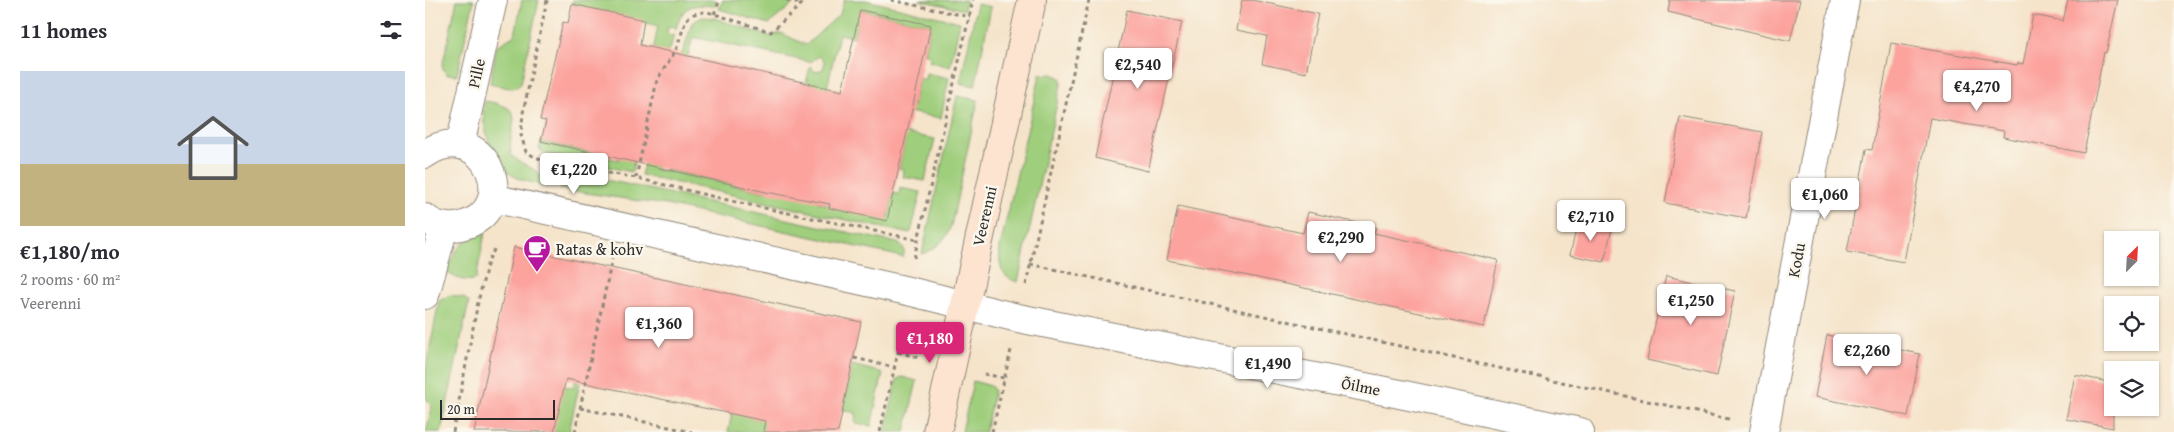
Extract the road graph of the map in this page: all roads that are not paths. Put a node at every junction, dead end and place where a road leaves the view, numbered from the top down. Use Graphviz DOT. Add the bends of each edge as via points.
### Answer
graph roads {
  1 [pos="493,0"];
  2 [pos="1032,0"];
  3 [pos="1845,0"];
  4 [pos="461,145"];
  5 [pos="425,154"];
  6 [pos="492,198"];
  7 [pos="434,222"];
  8 [pos="425,295"];
  9 [pos="964,305"];
  10 [pos="1765,430"];
  11 [pos="937,432"];
  12 [pos="1581,432"];
  1 -- 4 [label="street, Pille"];
  2 -- 9 [label="street, Veerenni"];
  3 -- 10 [label="street, Kodu"];
  4 -- 5 [label="street" via="447,144"];
  4 -- 6 [label="street" via="484,159 491,171"];
  6 -- 7 [label="street" via="478,219 468,224 456,228"];
  6 -- 9 [label="street, Õilme"];
  7 -- 8 [label="street"];
  9 -- 11 [label="street, Veerenni"];
  9 -- 12 [label="street, Õilme"];
}
